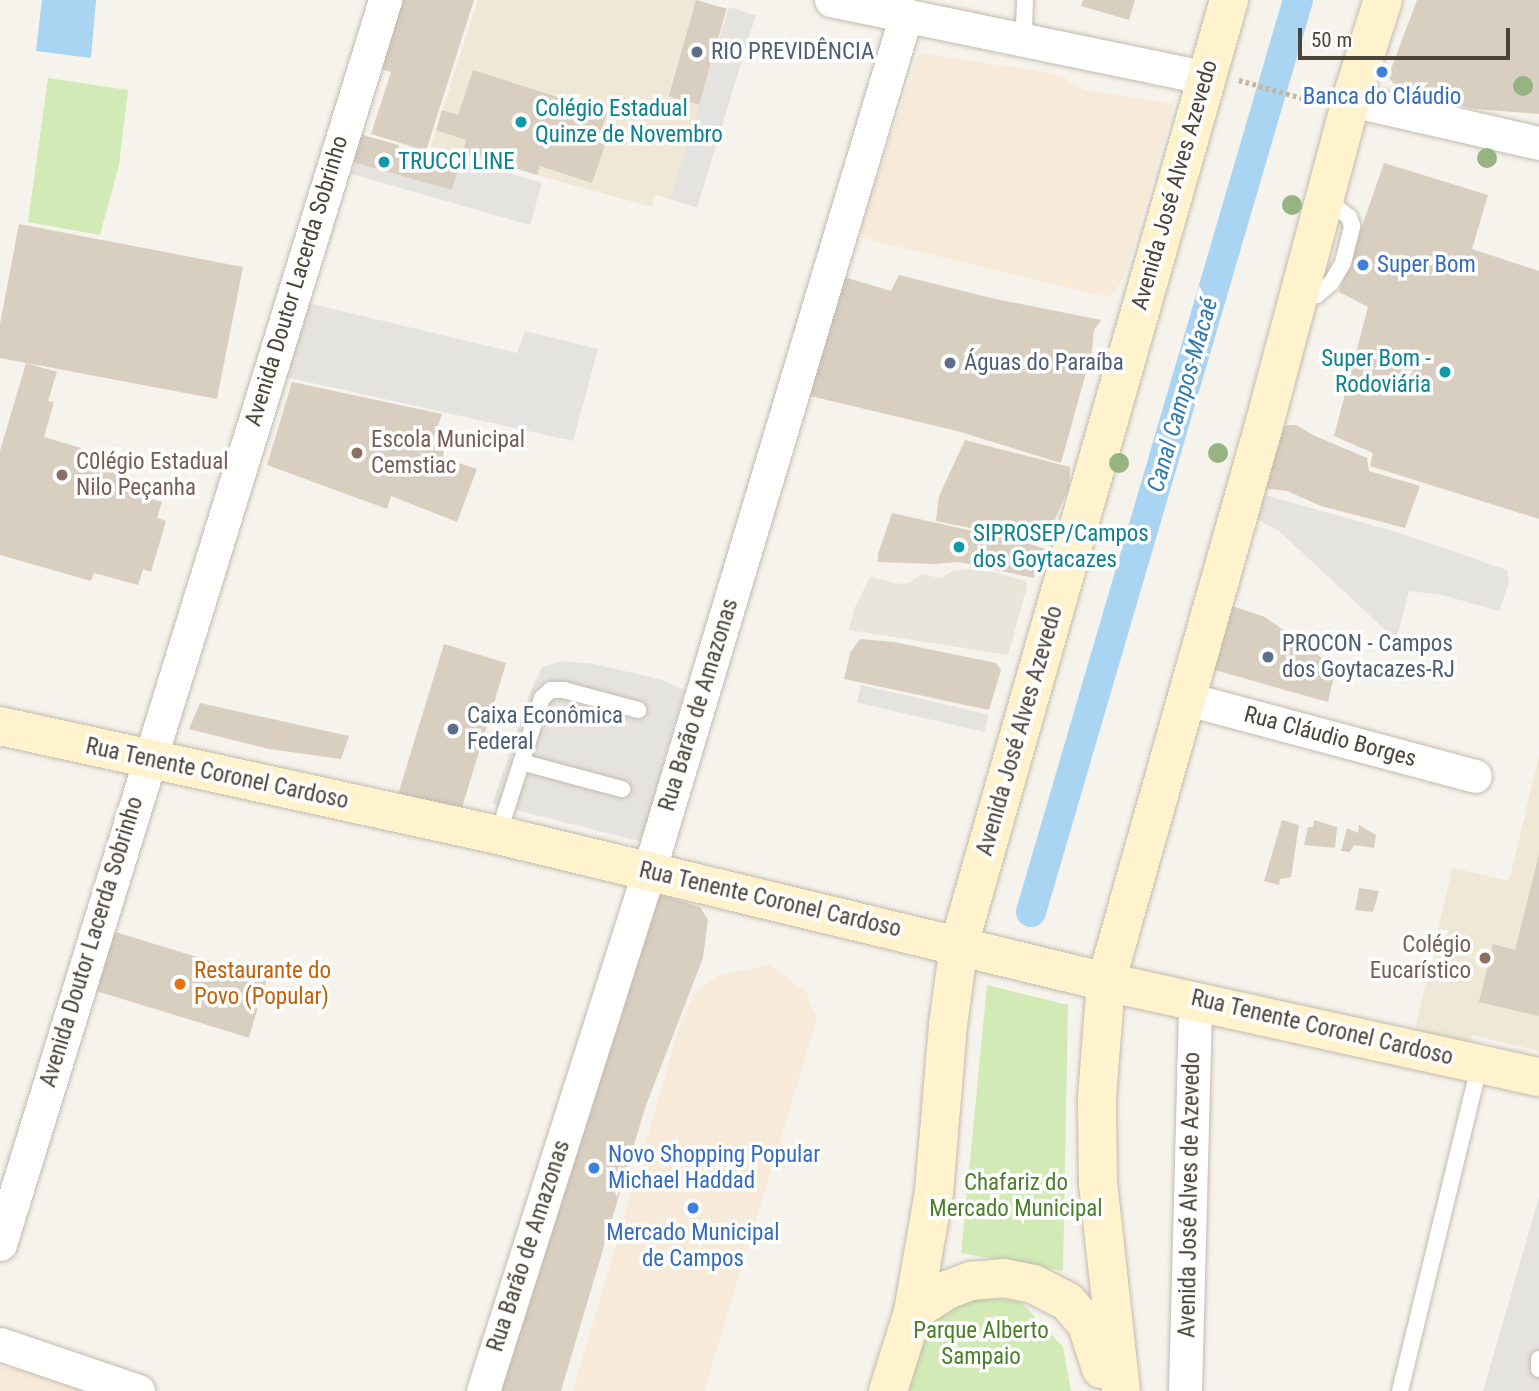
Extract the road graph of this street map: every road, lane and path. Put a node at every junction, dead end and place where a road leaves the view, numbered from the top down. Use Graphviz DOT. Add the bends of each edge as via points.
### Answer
graph roads {
  1 [pos="385,0"];
  2 [pos="831,0"];
  3 [pos="1025,0"];
  4 [pos="1229,0"];
  5 [pos="1383,0"];
  6 [pos="906,15"];
  7 [pos="1031,42"];
  8 [pos="1206,78"];
  9 [pos="1243,81"];
  10 [pos="1302,98"];
  11 [pos="1351,100"];
  12 [pos="1539,143"];
  13 [pos="1184,698"];
  14 [pos="638,709"];
  15 [pos="0,726"];
  16 [pos="147,760"];
  17 [pos="522,762"];
  18 [pos="1475,776"];
  19 [pos="622,789"];
  20 [pos="498,835"];
  21 [pos="649,871"];
  22 [pos="959,945"];
  23 [pos="1106,982"];
  24 [pos="1195,1000"];
  25 [pos="1480,1064"];
  26 [pos="1539,1077"];
  27 [pos="0,1244"];
  28 [pos="914,1312"];
  29 [pos="0,1344"];
  30 [pos="1539,1359"];
  31 [pos="1539,1369"];
  32 [pos="1116,1387"];
  33 [pos="138,1391"];
  34 [pos="483,1391"];
  35 [pos="888,1391"];
  36 [pos="1185,1391"];
  37 [pos="1400,1391"];
  1 -- 16 [label="street, Avenida Doutor Lacerda Sobrinho"];
  2 -- 6 [label="street"];
  3 -- 7 [label="lane" via="1024,25"];
  4 -- 8 [label="main road, Avenida José Alves Azevedo"];
  5 -- 11 [label="main road"];
  6 -- 7 [label="street"];
  6 -- 21 [label="street, Rua Barão de Amazonas"];
  7 -- 8 [label="street"];
  8 -- 22 [label="main road, Avenida José Alves Azevedo"];
  9 -- 10 [label="path"];
  11 -- 12 [label="street"];
  11 -- 13 [label="main road"];
  13 -- 18 [label="street, Rua Cláudio Borges"];
  13 -- 23 [label="main road"];
  14 -- 17 [label="lane" via="551,690 542,698"];
  15 -- 16 [label="main road, Rua Tenente Coronel Cardoso"];
  16 -- 20 [label="main road, Rua Tenente Coronel Cardoso"];
  16 -- 27 [label="street, Avenida Doutor Lacerda Sobrinho"];
  17 -- 19 [label="lane"];
  17 -- 20 [label="lane"];
  20 -- 21 [label="main road, Rua Tenente Coronel Cardoso"];
  21 -- 22 [label="main road, Rua Tenente Coronel Cardoso"];
  21 -- 34 [label="street, Rua Barão de Amazonas"];
  22 -- 23 [label="main road, Rua Tenente Coronel Cardoso"];
  22 -- 28 [label="main road, Avenida José Alves Azevedo" via="934,1192"];
  23 -- 24 [label="main road, Rua Tenente Coronel Cardoso"];
  23 -- 32 [label="main road" via="1097,1098 1098,1184"];
  24 -- 25 [label="main road, Rua Tenente Coronel Cardoso"];
  24 -- 36 [label="street, Avenida José Alves de Azevedo"];
  25 -- 26 [label="main road, Rua Tenente Coronel Cardoso"];
  25 -- 37 [label="lane"];
  28 -- 32 [label="main road" via="947,1290 971,1281 1003,1278 1033,1284 1068,1302 1087,1325"];
  28 -- 35 [label="main road, Avenida José Alves Azevedo"];
  29 -- 33 [label="street"];
  30 -- 31 [label="lane"];
}
